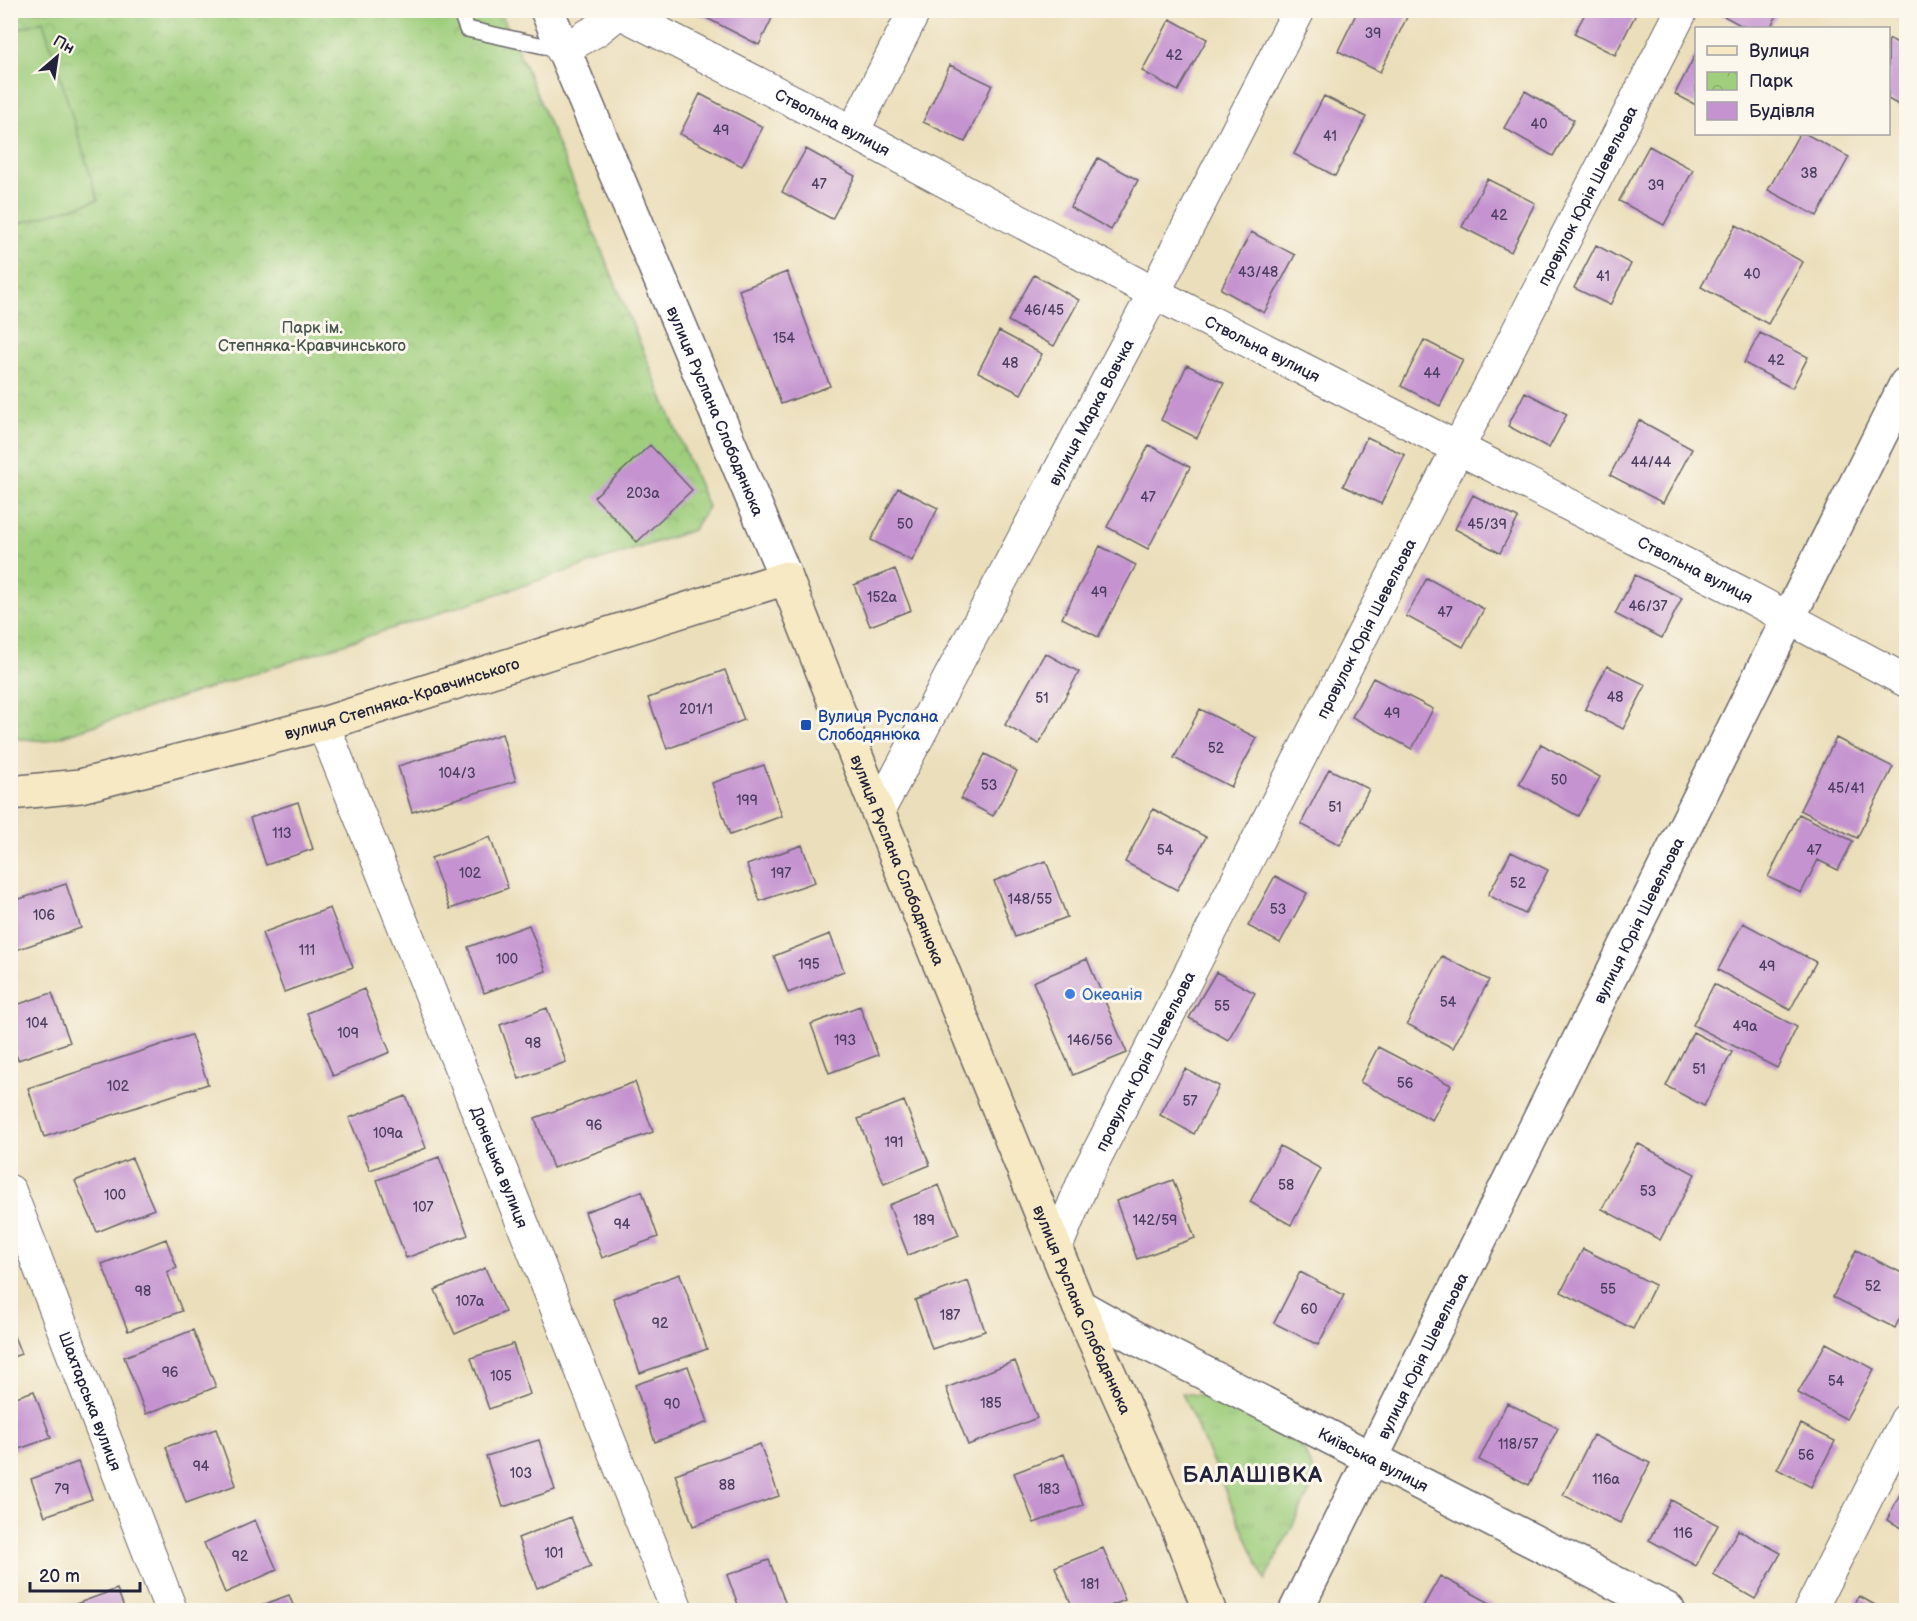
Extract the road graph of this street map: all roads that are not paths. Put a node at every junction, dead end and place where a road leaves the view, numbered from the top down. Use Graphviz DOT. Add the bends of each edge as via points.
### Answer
graph roads {
  1 [pos="460,10"];
  2 [pos="547,10"];
  3 [pos="915,10"];
  4 [pos="1299,10"];
  5 [pos="1682,10"];
  6 [pos="621,12"];
  7 [pos="562,50"];
  8 [pos="853,132"];
  9 [pos="1154,293"];
  10 [pos="1906,384"];
  11 [pos="1460,448"];
  12 [pos="786,578"];
  13 [pos="1788,619"];
  14 [pos="1906,681"];
  15 [pos="323,724"];
  16 [pos="10,793"];
  17 [pos="878,812"];
  18 [pos="10,1191"];
  19 [pos="1056,1248"];
  20 [pos="1079,1306"];
  21 [pos="1906,1420"];
  22 [pos="1372,1459"];
  23 [pos="171,1611"];
  24 [pos="677,1611"];
  25 [pos="1209,1611"];
  26 [pos="1296,1611"];
  27 [pos="1668,1611"];
  28 [pos="1810,1611"];
  1 -- 7 [label="lane" via="467,29"];
  2 -- 7 [label="street, вулиця Руслана Слободянюка"];
  3 -- 8 [label="street"];
  4 -- 9 [label="street, вулиця Марка Вовчка"];
  5 -- 11 [label="street, провулок Юрія Шевельова"];
  6 -- 7 [label="street"];
  6 -- 8 [label="street, Ствольна вулиця"];
  7 -- 12 [label="street, вулиця Руслана Слободянюка"];
  8 -- 9 [label="street, Ствольна вулиця"];
  9 -- 11 [label="street, Ствольна вулиця"];
  9 -- 17 [label="street, вулиця Марка Вовчка"];
  10 -- 13 [label="street, вулиця Юрія Шевельова"];
  11 -- 13 [label="street, Ствольна вулиця"];
  11 -- 19 [label="street, провулок Юрія Шевельова" via="1084,1180"];
  12 -- 15 [label="main road, вулиця Степняка-Кравчинського"];
  12 -- 17 [label="main road, вулиця Руслана Слободянюка"];
  13 -- 14 [label="street, Ствольна вулиця"];
  13 -- 22 [label="street, вулиця Юрія Шевельова"];
  15 -- 16 [label="main road, вулиця Степняка-Кравчинського" via="80,786"];
  15 -- 24 [label="street, Донецька вулиця"];
  17 -- 19 [label="main road, вулиця Руслана Слободянюка"];
  18 -- 23 [label="street, Шахтарська вулиця"];
  19 -- 20 [label="main road, вулиця Руслана Слободянюка"];
  20 -- 22 [label="street, Київська вулиця"];
  20 -- 25 [label="main road, вулиця Руслана Слободянюка" via="1177,1525"];
  21 -- 28 [label="street"];
  22 -- 26 [label="street, вулиця Юрія Шевельова"];
  22 -- 27 [label="street, Київська вулиця"];
}
